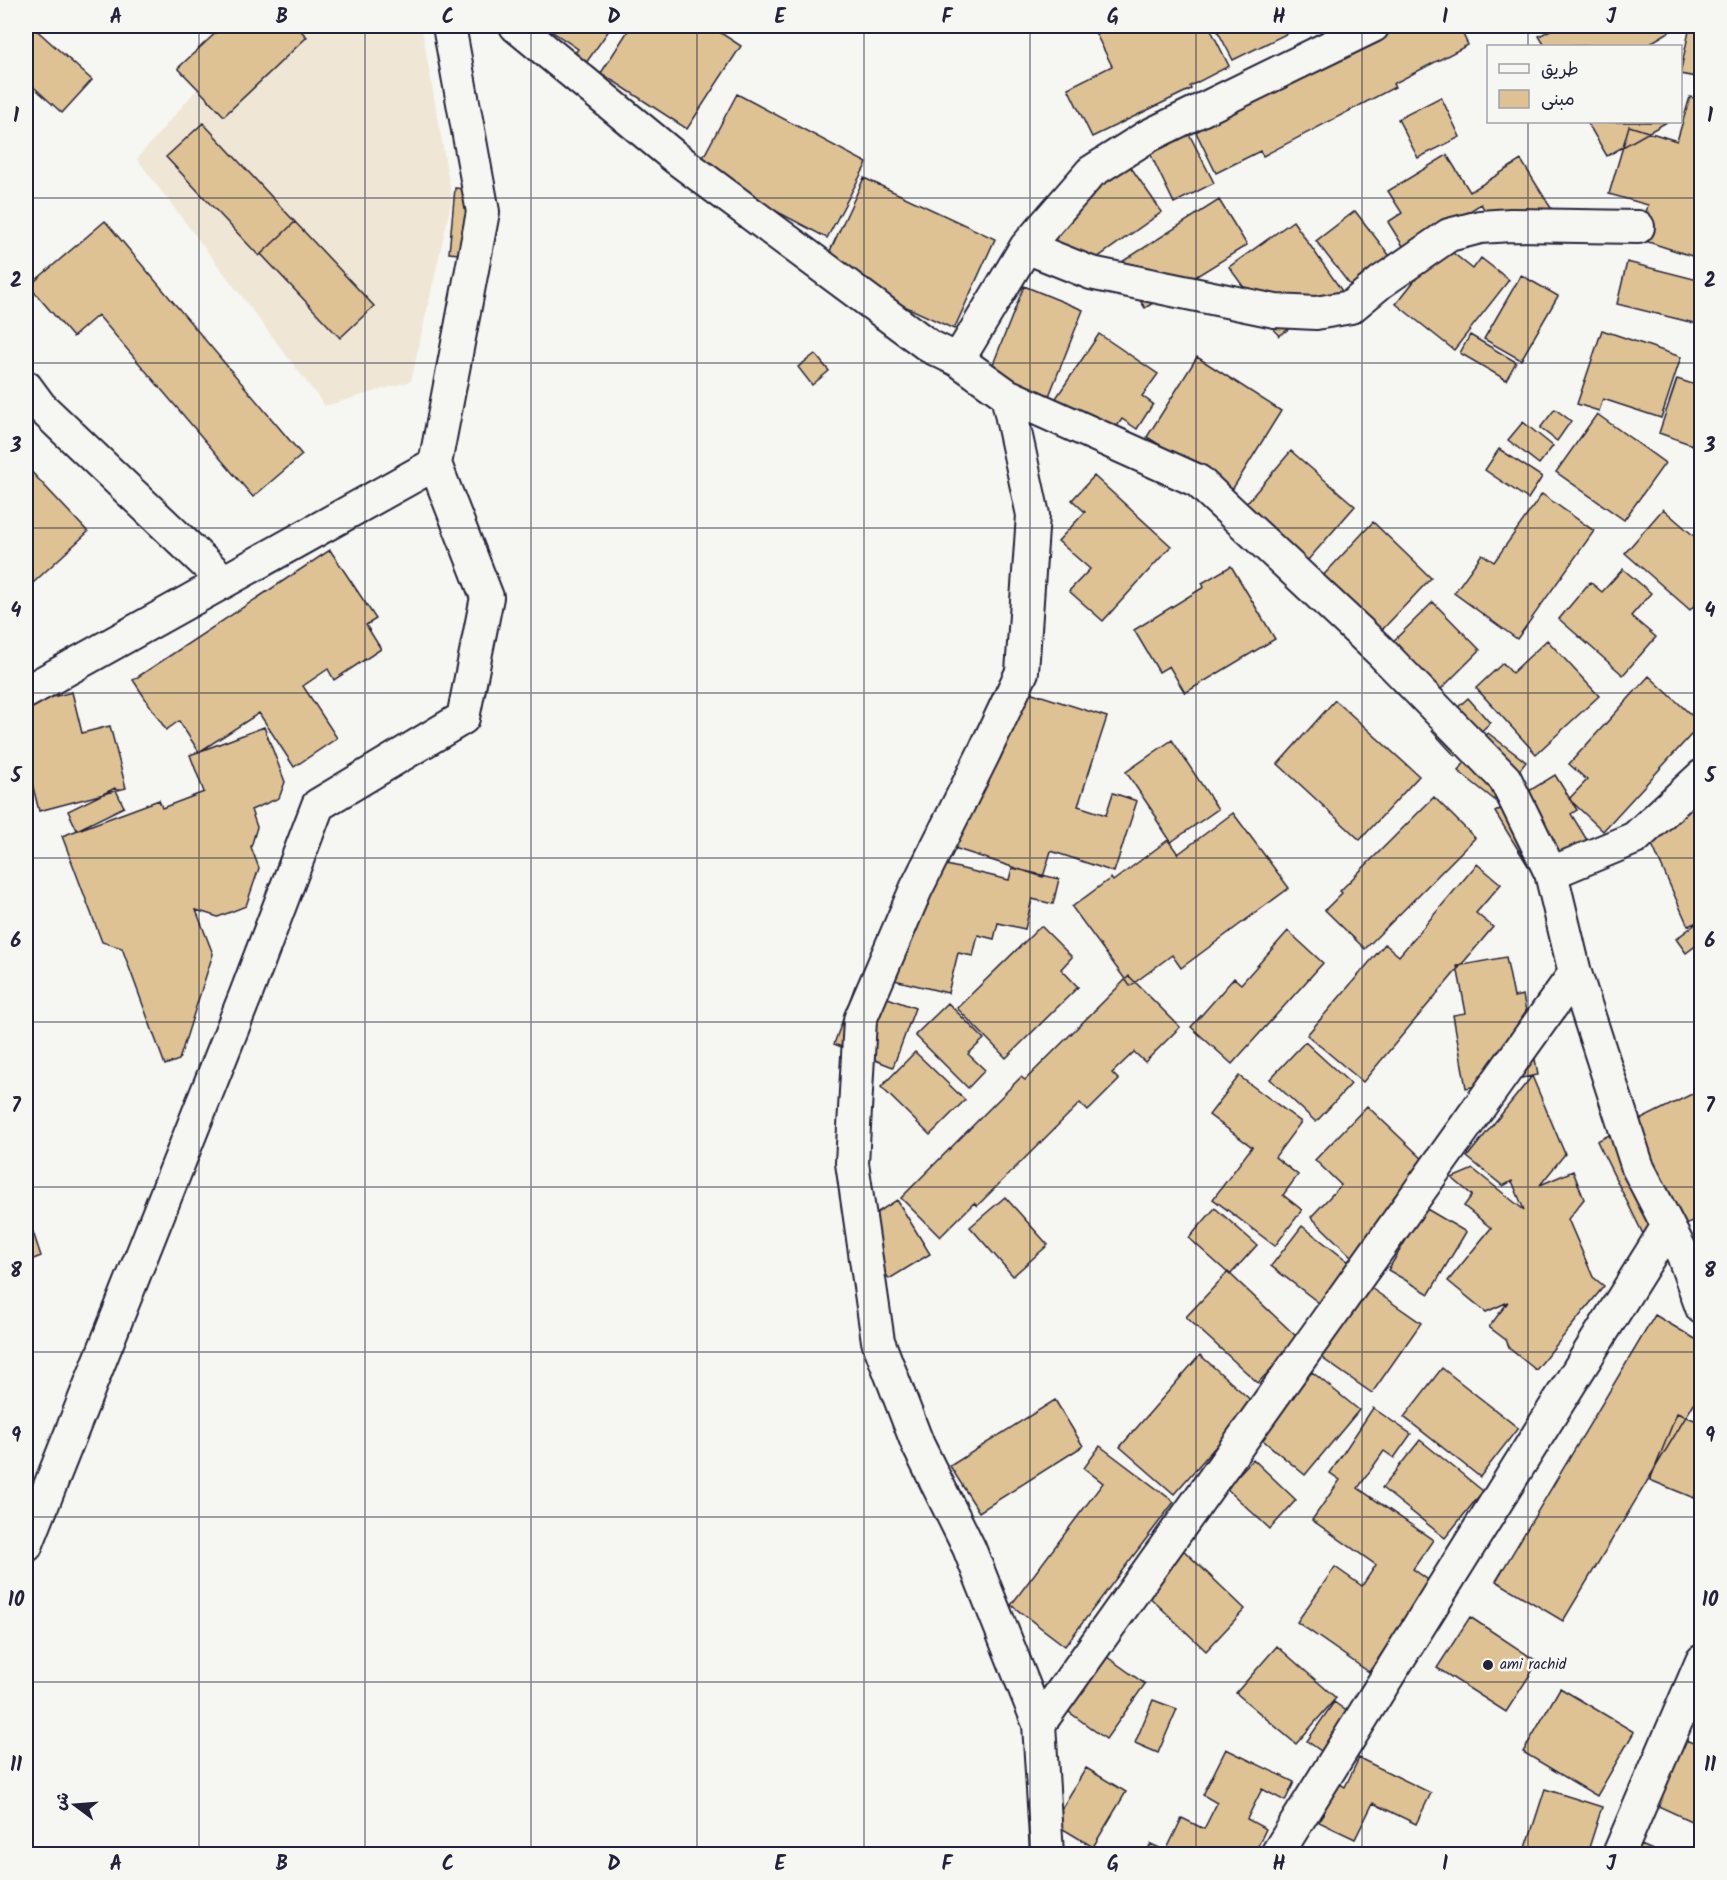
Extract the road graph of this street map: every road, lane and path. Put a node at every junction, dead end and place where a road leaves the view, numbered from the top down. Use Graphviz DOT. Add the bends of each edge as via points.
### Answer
graph roads {
  1 [pos="449,26"];
  2 [pos="516,26"];
  3 [pos="1373,26"];
  4 [pos="1638,227"];
  5 [pos="1026,247"];
  6 [pos="958,360"];
  7 [pos="26,387"];
  8 [pos="1007,395"];
  9 [pos="435,464"];
  10 [pos="224,581"];
  11 [pos="26,692"];
  12 [pos="1701,776"];
  13 [pos="1551,873"];
  14 [pos="1575,973"];
  15 [pos="1668,1226"];
  16 [pos="1701,1308"];
  17 [pos="26,1546"];
  18 [pos="1701,1661"];
  19 [pos="1039,1724"];
  20 [pos="1047,1854"];
  21 [pos="1277,1854"];
  22 [pos="1619,1854"];
  1 -- 9 [label="street" via="483,212"];
  2 -- 6 [label="street" via="676,158 928,346"];
  3 -- 5 [label="street" via="1148,136 1100,166"];
  4 -- 5 [label="street" via="1511,225 1449,235 1351,307 1316,313 1275,311 1091,273"];
  5 -- 6 [label="street"];
  6 -- 8 [label="street"];
  7 -- 10 [label="street" via="40,406"];
  8 -- 13 [label="street" via="1198,481 1380,651 1505,779"];
  8 -- 19 [label="street" via="1034,515 1022,672 915,889 860,1020 852,1163 878,1341 918,1445 969,1548"];
  9 -- 10 [label="street"];
  9 -- 17 [label="street" via="487,597 463,718 318,806"];
  10 -- 11 [label="street"];
  12 -- 13 [label="street" via="1635,838"];
  13 -- 14 [label="street"];
  14 -- 15 [label="street" via="1638,1168"];
  14 -- 19 [label="street"];
  15 -- 16 [label="street" via="1683,1255"];
  15 -- 21 [label="street"];
  18 -- 22 [label="street"];
  19 -- 20 [label="street"];
}
